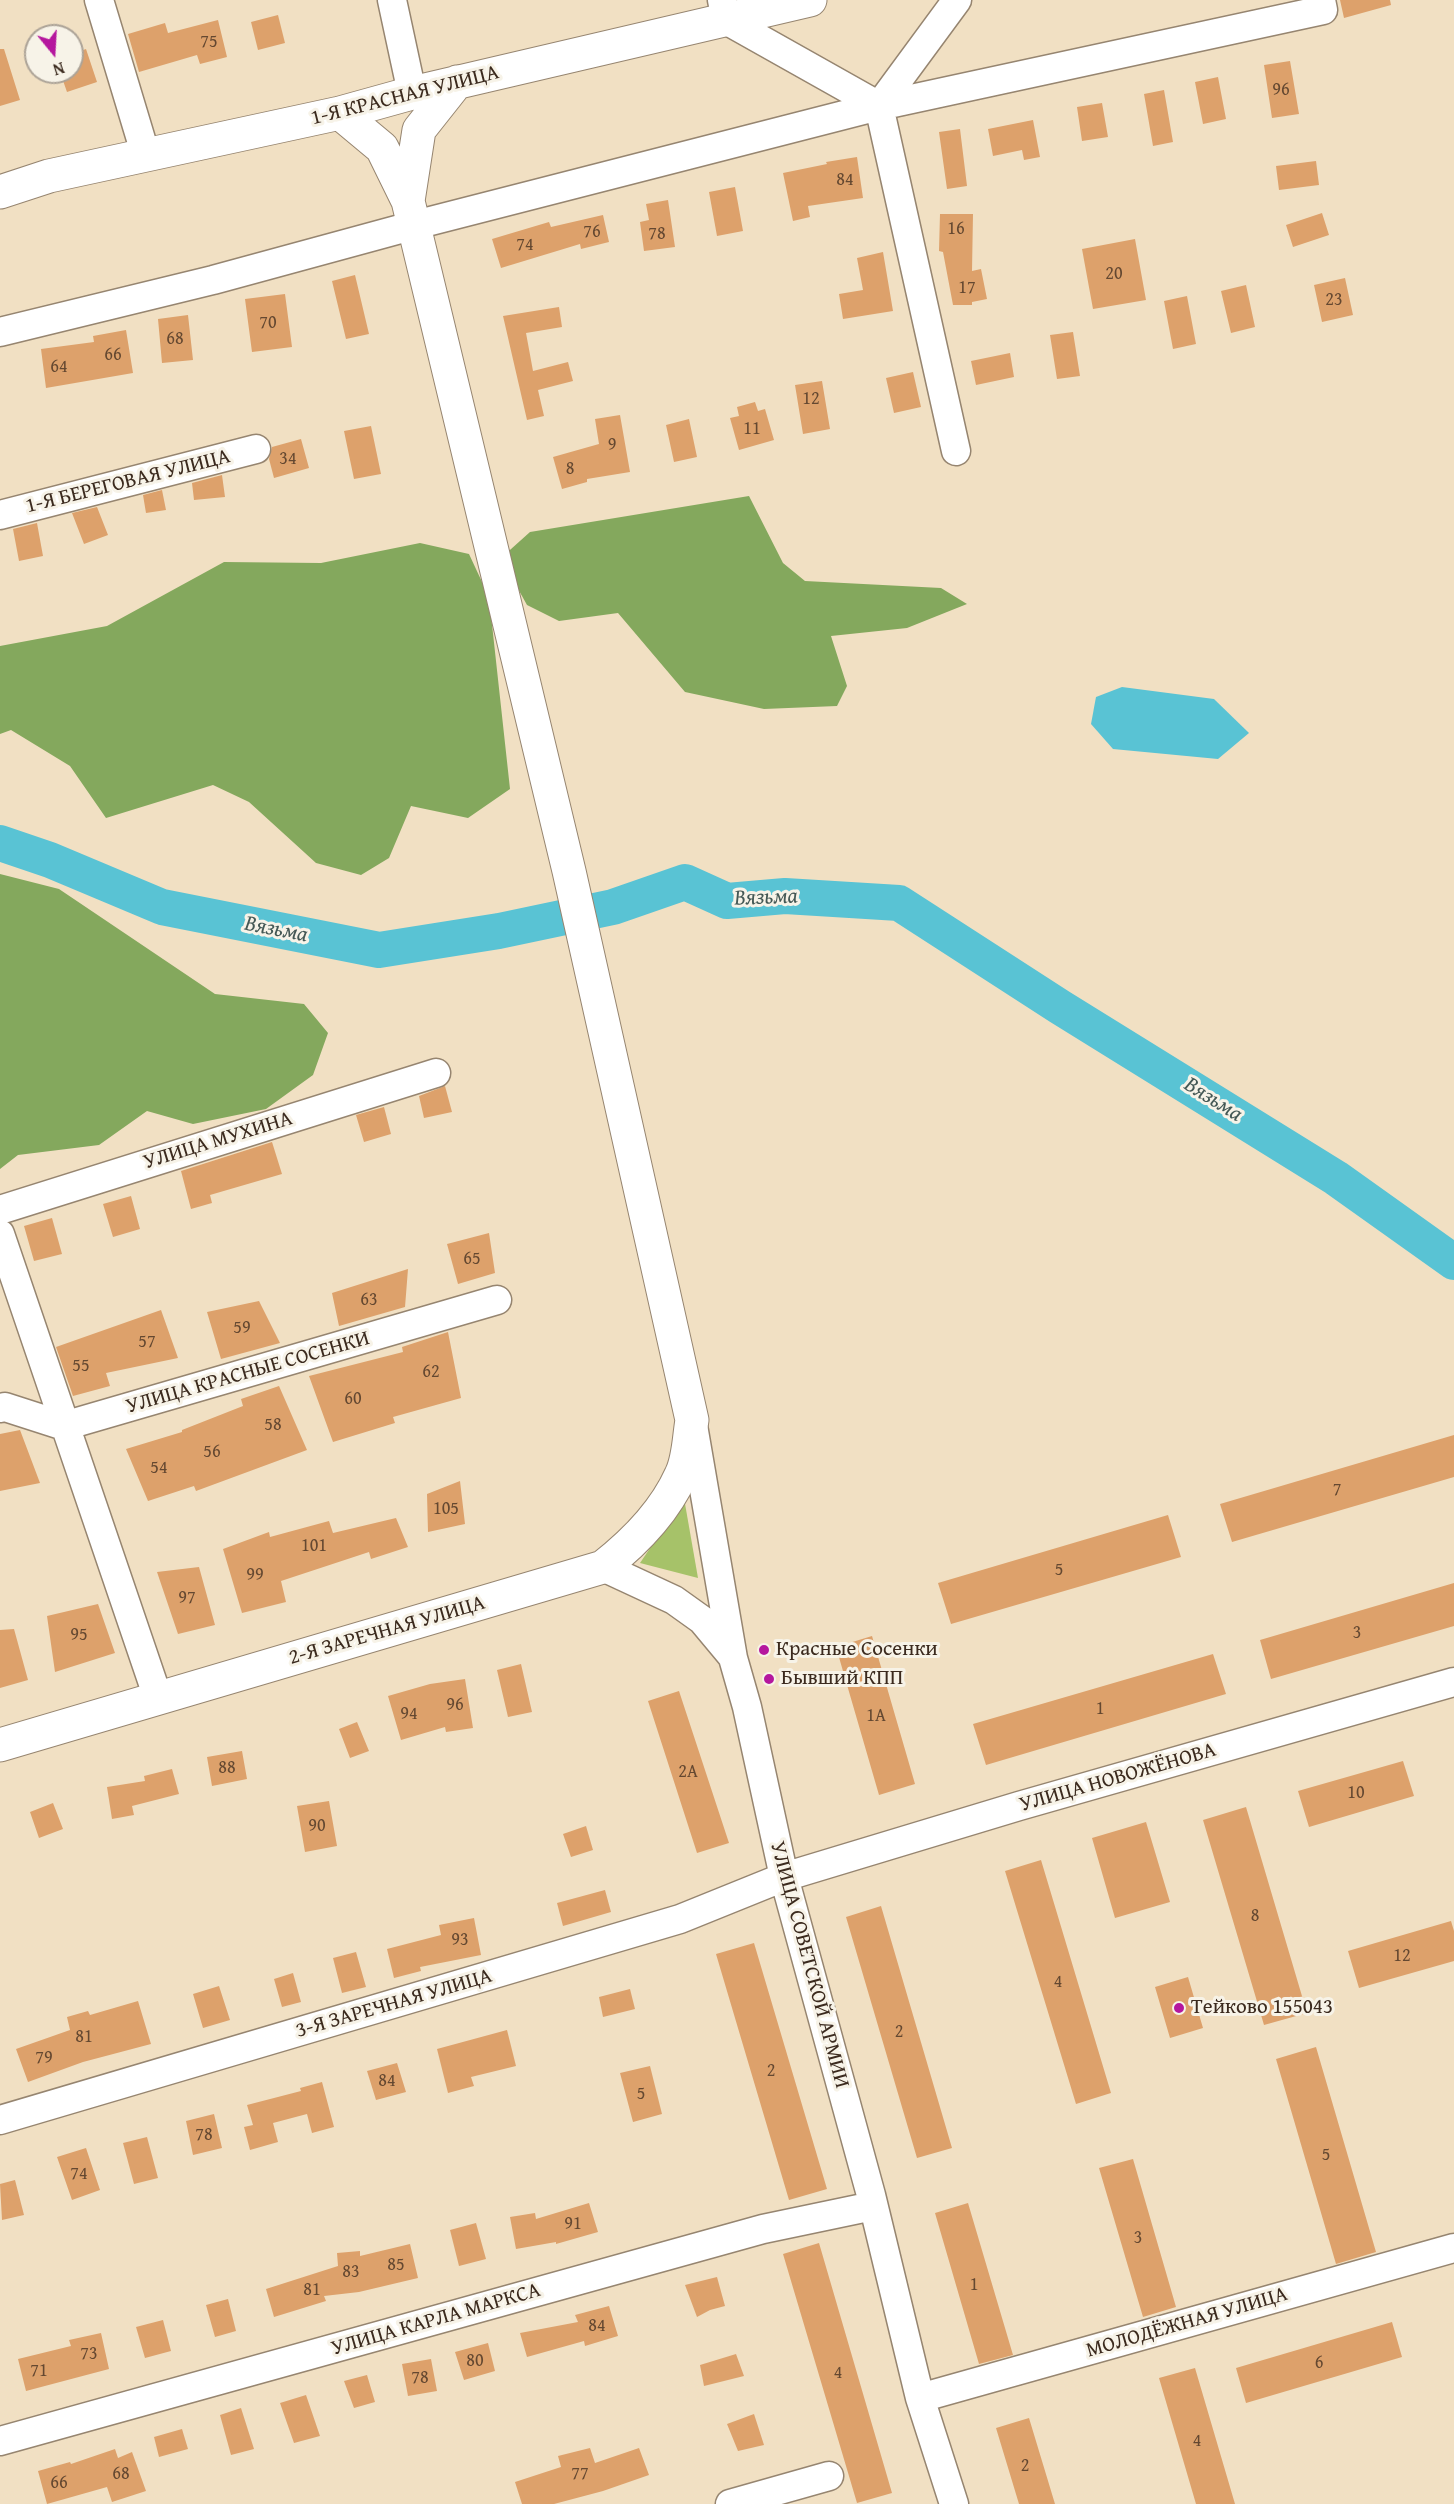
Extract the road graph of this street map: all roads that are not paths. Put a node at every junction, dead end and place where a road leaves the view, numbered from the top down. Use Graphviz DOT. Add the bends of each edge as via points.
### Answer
graph roads {
  1 [pos="99,0"];
  2 [pos="392,0"];
  3 [pos="810,0"];
  4 [pos="957,0"];
  5 [pos="1321,0"];
  6 [pos="724,10"];
  7 [pos="457,82"];
  8 [pos="412,93"];
  9 [pos="879,106"];
  10 [pos="340,113"];
  11 [pos="146,156"];
  12 [pos="0,192"];
  13 [pos="411,213"];
  14 [pos="0,332"];
  15 [pos="256,449"];
  16 [pos="956,451"];
  17 [pos="0,515"];
  18 [pos="436,1073"];
  19 [pos="0,1210"];
  20 [pos="0,1234"];
  21 [pos="497,1300"];
  22 [pos="0,1408"];
  23 [pos="692,1419"];
  24 [pos="64,1426"];
  25 [pos="603,1567"];
  26 [pos="733,1658"];
  27 [pos="1454,1682"];
  28 [pos="158,1698"];
  29 [pos="0,1745"];
  30 [pos="784,1877"];
  31 [pos="0,2120"];
  32 [pos="873,2206"];
  33 [pos="1454,2248"];
  34 [pos="920,2398"];
  35 [pos="0,2441"];
  36 [pos="829,2476"];
  37 [pos="730,2504"];
  38 [pos="954,2504"];
  1 -- 11 [label="street"];
  2 -- 8 [label="street"];
  3 -- 6 [label="main road, 1-Я КРАСНАЯ УЛИЦА"];
  4 -- 9 [label="street"];
  5 -- 9 [label="street" via="1323,10"];
  6 -- 7 [label="main road, 1-Я КРАСНАЯ УЛИЦА"];
  6 -- 9 [label="street"];
  7 -- 8 [label="main road, 1-Я КРАСНАЯ УЛИЦА"];
  7 -- 13 [label="main road" via="419,130"];
  8 -- 10 [label="main road, 1-Я КРАСНАЯ УЛИЦА"];
  9 -- 13 [label="street"];
  9 -- 16 [label="street"];
  10 -- 11 [label="main road, 1-Я КРАСНАЯ УЛИЦА"];
  10 -- 13 [label="main road" via="382,148"];
  11 -- 12 [label="main road, 1-Я КРАСНАЯ УЛИЦА"];
  13 -- 14 [label="street" via="213,280"];
  13 -- 23 [label="main road" via="586,948"];
  15 -- 17 [label="street, 1-Я БЕРЕГОВАЯ УЛИЦА"];
  18 -- 19 [label="street, УЛИЦА МУХИНА"];
  20 -- 24 [label="street"];
  21 -- 24 [label="street, УЛИЦА КРАСНЫЕ СОСЕНКИ"];
  22 -- 24 [label="street"];
  23 -- 25 [label="main road, 2-Я ЗАРЕЧНАЯ УЛИЦА" via="682,1474 661,1509 636,1540"];
  23 -- 26 [label="street, УЛИЦА СОВЕТСКОЙ АРМИИ"];
  24 -- 28 [label="street"];
  25 -- 26 [label="street" via="674,1600 702,1620"];
  25 -- 28 [label="main road, 2-Я ЗАРЕЧНАЯ УЛИЦА"];
  26 -- 30 [label="street, УЛИЦА СОВЕТСКОЙ АРМИИ"];
  27 -- 30 [label="street, УЛИЦА НОВОЖЁНОВА"];
  28 -- 29 [label="main road, 2-Я ЗАРЕЧНАЯ УЛИЦА"];
  30 -- 31 [label="street, 3-Я ЗАРЕЧНАЯ УЛИЦА" via="680,1920"];
  30 -- 32 [label="street, УЛИЦА СОВЕТСКОЙ АРМИИ"];
  32 -- 34 [label="street, УЛИЦА СОВЕТСКОЙ АРМИИ"];
  32 -- 35 [label="street, УЛИЦА КАРЛА МАРКСА" via="763,2229"];
  33 -- 34 [label="street, МОЛОДЁЖНАЯ УЛИЦА"];
  34 -- 38 [label="street, УЛИЦА СОВЕТСКОЙ АРМИИ"];
  36 -- 37 [label="street"];
}
